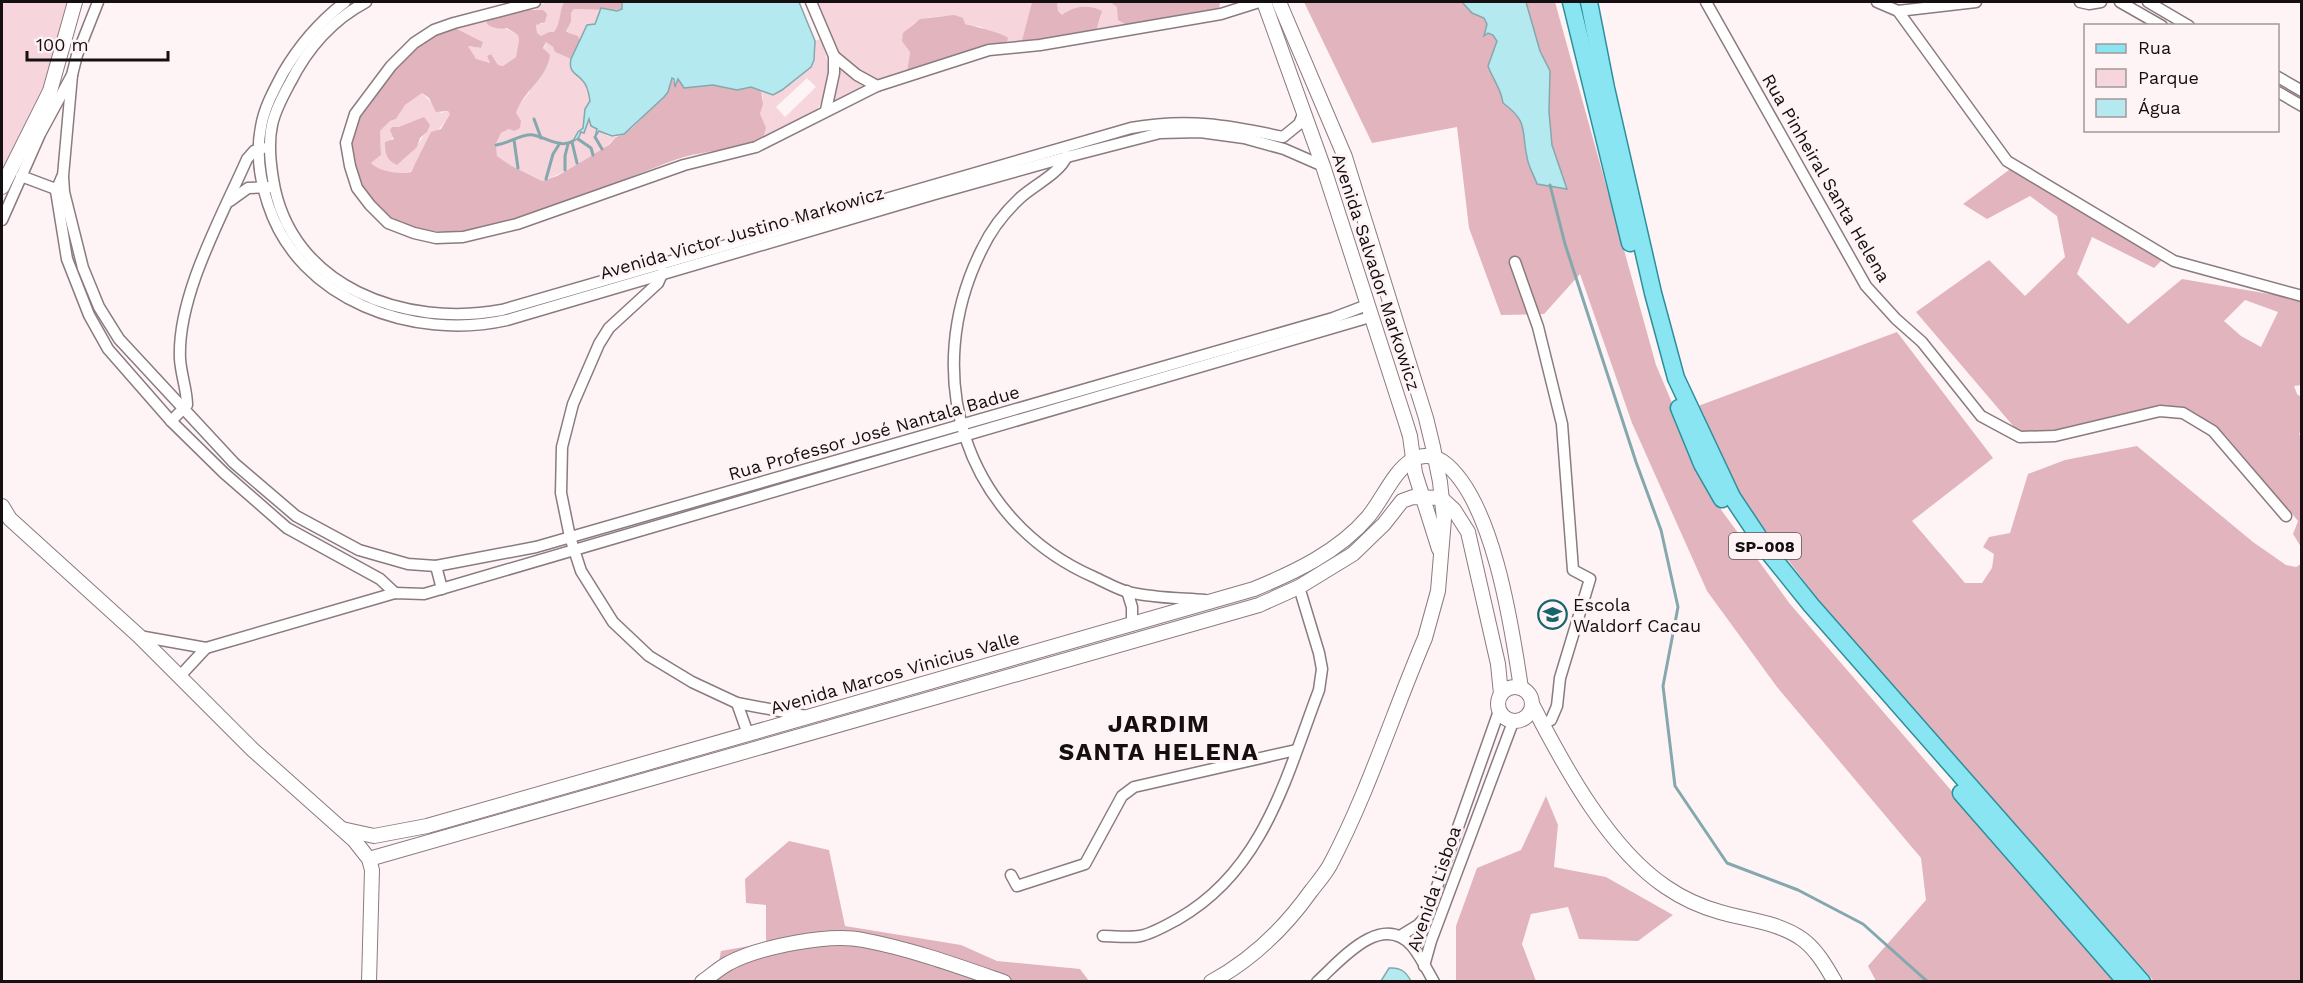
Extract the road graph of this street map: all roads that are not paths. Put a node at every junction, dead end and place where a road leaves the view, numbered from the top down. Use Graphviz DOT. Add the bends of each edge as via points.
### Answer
graph roads {
  1 [pos="75,2"];
  2 [pos="98,2"];
  3 [pos="345,2"];
  4 [pos="366,2"];
  5 [pos="535,2"];
  6 [pos="811,2"];
  7 [pos="1261,2"];
  8 [pos="1279,2"];
  9 [pos="1571,2"];
  10 [pos="1589,2"];
  11 [pos="1706,2"];
  12 [pos="1876,2"];
  13 [pos="1976,2"];
  14 [pos="2080,2"];
  15 [pos="2101,2"];
  16 [pos="2120,2"];
  17 [pos="2148,2"];
  18 [pos="1898,11"];
  19 [pos="2158,24"];
  20 [pos="2186,24"];
  21 [pos="834,56"];
  22 [pos="72,75"];
  23 [pos="2279,78"];
  24 [pos="878,86"];
  25 [pos="2301,91"];
  26 [pos="2279,93"];
  27 [pos="2301,106"];
  28 [pos="826,110"];
  29 [pos="1304,112"];
  30 [pos="1283,137"];
  31 [pos="264,148"];
  32 [pos="1284,149"];
  33 [pos="1066,152"];
  34 [pos="1323,166"];
  35 [pos="21,176"];
  36 [pos="2,187"];
  37 [pos="268,187"];
  38 [pos="60,191"];
  39 [pos="225,209"];
  40 [pos="2,220"];
  41 [pos="1515,262"];
  42 [pos="663,268"];
  43 [pos="2301,296"];
  44 [pos="1368,311"];
  45 [pos="1405,354"];
  46 [pos="1385,359"];
  47 [pos="184,409"];
  48 [pos="1405,420"];
  49 [pos="171,421"];
  50 [pos="963,430"];
  51 [pos="1435,457"];
  52 [pos="1414,459"];
  53 [pos="1401,469"];
  54 [pos="1423,496"];
  55 [pos="1441,498"];
  56 [pos="2,506"];
  57 [pos="2286,516"];
  58 [pos="570,537"];
  59 [pos="574,551"];
  60 [pos="1441,556"];
  61 [pos="386,558"];
  62 [pos="436,566"];
  63 [pos="380,579"];
  64 [pos="1299,588"];
  65 [pos="442,589"];
  66 [pos="1254,589"];
  67 [pos="1127,591"];
  68 [pos="395,593"];
  69 [pos="1207,601"];
  70 [pos="1259,605"];
  71 [pos="1132,623"];
  72 [pos="139,636"];
  73 [pos="206,648"];
  74 [pos="179,677"];
  75 [pos="1521,688"];
  76 [pos="1501,694"];
  77 [pos="737,703"];
  78 [pos="1533,706"];
  79 [pos="1499,711"];
  80 [pos="809,717"];
  81 [pos="1519,723"];
  82 [pos="1546,731"];
  83 [pos="748,734"];
  84 [pos="1296,750"];
  85 [pos="1460,817"];
  86 [pos="1474,824"];
  87 [pos="342,829"];
  88 [pos="369,859"];
  89 [pos="1011,875"];
  90 [pos="1103,936"];
  91 [pos="1400,936"];
  92 [pos="1424,966"];
  93 [pos="369,981"];
  94 [pos="702,981"];
  95 [pos="1004,981"];
  96 [pos="1211,981"];
  97 [pos="1317,981"];
  98 [pos="1434,981"];
  99 [pos="1835,981"];
  100 [pos="2126,981"];
  101 [pos="2142,981"];
  1 -- 36 [label="street" via="50,91"];
  2 -- 22 [label="street"];
  3 -- 31 [label="street" via="326,16 297,49 263,117"];
  4 -- 31 [label="street" via="339,20 310,48 278,106"];
  5 -- 28 [label="street" via="434,30 391,66 355,114 346,142 350,165 357,188 388,223 436,238 463,237 517,224 684,165 756,147"];
  6 -- 21 [label="street"];
  7 -- 24 [label="street" via="1221,14 989,50"];
  7 -- 29 [label="street, Avenida Salvador Markowicz"];
  8 -- 45 [label="street, Avenida Salvador Markowicz" via="1345,158"];
  9 -- 100 [label="main road, SP-008" via="1659,346 1702,464 1772,575"];
  10 -- 101 [label="main road, SP-008" via="1653,293 1676,378 1732,497 1811,606"];
  11 -- 57 [label="street, Rua Pinheiral Santa Helena" via="1866,286 1922,342 1981,416 2020,437 2055,436 2160,411 2183,413 2213,431"];
  12 -- 18 [label="street"];
  13 -- 18 [label="street"];
  14 -- 15 [label="street"];
  16 -- 19 [label="street"];
  17 -- 20 [label="street"];
  18 -- 43 [label="street" via="2007,161 2174,261"];
  21 -- 24 [label="street"];
  21 -- 28 [label="street"];
  22 -- 35 [label="street"];
  22 -- 38 [label="street"];
  23 -- 25 [label="street"];
  24 -- 28 [label="street"];
  26 -- 27 [label="street"];
  29 -- 30 [label="street" via="1299,124"];
  29 -- 34 [label="street, Avenida Salvador Markowicz"];
  30 -- 32 [label="street"];
  30 -- 33 [label="street, Avenida Victor Justino Markowicz" via="1236,127 1178,122 1131,128"];
  31 -- 37 [label="street, Avenida Victor Justino Markowicz"];
  31 -- 39 [label="street" via="247,159"];
  32 -- 33 [label="street, Avenida Victor Justino Markowicz" via="1200,132 1160,134"];
  32 -- 34 [label="street, Avenida Victor Justino Markowicz"];
  33 -- 42 [label="street, Avenida Victor Justino Markowicz"];
  33 -- 50 [label="street" via="1058,168 1008,211 982,249 971,276 955,329 955,389"];
  34 -- 44 [label="street, Avenida Salvador Markowicz"];
  35 -- 38 [label="street"];
  35 -- 40 [label="street"];
  37 -- 39 [label="street" via="244,189"];
  37 -- 42 [label="street, Avenida Victor Justino Markowicz" via="288,226 314,261 349,287 406,310 483,314"];
  38 -- 47 [label="street, Rua Professor José Nantala Badue" via="99,307 119,339"];
  38 -- 49 [label="street" via="67,259 89,315 108,349"];
  39 -- 47 [label="street" via="193,283 183,325 180,360 187,399"];
  41 -- 82 [label="street" via="1538,327 1562,424 1573,570 1590,579 1560,678 1557,706"];
  42 -- 58 [label="street" via="652,290 609,328 573,404 562,447 561,493"];
  44 -- 46 [label="street, Avenida Salvador Markowicz"];
  44 -- 50 [label="street, Rua Professor José Nantala Badue" via="1333,318"];
  45 -- 46 [label="street" via="1396,364"];
  45 -- 51 [label="street, Avenida Salvador Markowicz"];
  46 -- 48 [label="street, Avenida Salvador Markowicz"];
  47 -- 49 [label="street"];
  47 -- 61 [label="street, Rua Professor José Nantala Badue" via="234,463 296,516 359,550"];
  48 -- 52 [label="street, Avenida Salvador Markowicz"];
  48 -- 53 [label="street"];
  49 -- 63 [label="street" via="287,528"];
  50 -- 58 [label="street, Rua Professor José Nantala Badue"];
  50 -- 59 [label="street, Rua Professor José Nantala Badue"];
  50 -- 67 [label="street" via="982,477 1004,509 1042,547 1077,569"];
  51 -- 52 [label="street" via="1424,455"];
  51 -- 55 [label="street, Avenida Salvador Markowicz"];
  51 -- 75 [label="street" via="1463,481 1479,510 1502,585"];
  52 -- 53 [label="street, Avenida Marcos Vinicius Valle"];
  52 -- 54 [label="street, Avenida Salvador Markowicz"];
  53 -- 66 [label="street, Avenida Marcos Vinicius Valle" via="1367,518 1341,542 1302,568"];
  54 -- 55 [label="street"];
  54 -- 60 [label="street, Avenida Salvador Markowicz"];
  54 -- 64 [label="street, Avenida Marcos Vinicius Valle" via="1402,501 1353,554"];
  55 -- 60 [label="street, Avenida Salvador Markowicz"];
  55 -- 76 [label="street" via="1468,532 1498,664"];
  56 -- 72 [label="street" via="10,519"];
  58 -- 59 [label="street"];
  58 -- 62 [label="street, Rua Professor José Nantala Badue"];
  59 -- 65 [label="street, Rua Professor José Nantala Badue"];
  59 -- 77 [label="street" via="580,571 613,622 649,656"];
  60 -- 96 [label="street, Avenida Salvador Markowicz" via="1436,600 1425,638 1357,808 1329,867 1266,945"];
  61 -- 62 [label="street, Rua Professor José Nantala Badue"];
  61 -- 63 [label="street"];
  62 -- 65 [label="street"];
  63 -- 68 [label="street"];
  64 -- 70 [label="street, Avenida Marcos Vinicius Valle"];
  64 -- 84 [label="street" via="1323,669"];
  65 -- 68 [label="street, Rua Professor José Nantala Badue" via="424,594"];
  66 -- 69 [label="street, Avenida Marcos Vinicius Valle"];
  66 -- 70 [label="street"];
  67 -- 69 [label="street"];
  67 -- 71 [label="street"];
  68 -- 73 [label="street, Rua Professor José Nantala Badue"];
  69 -- 71 [label="street, Avenida Marcos Vinicius Valle"];
  70 -- 88 [label="street, Avenida Marcos Vinicius Valle"];
  71 -- 80 [label="street, Avenida Marcos Vinicius Valle"];
  72 -- 73 [label="street"];
  72 -- 74 [label="street"];
  73 -- 74 [label="street"];
  74 -- 87 [label="street"];
  75 -- 76 [label="street" via="1510,688"];
  75 -- 78 [label="street"];
  76 -- 79 [label="street"];
  77 -- 80 [label="street"];
  77 -- 83 [label="street"];
  78 -- 81 [label="street"];
  78 -- 82 [label="street"];
  79 -- 81 [label="street"];
  79 -- 85 [label="street, Avenida Lisboa"];
  80 -- 83 [label="street, Avenida Marcos Vinicius Valle"];
  81 -- 82 [label="street"];
  81 -- 86 [label="street, Avenida Lisboa"];
  82 -- 99 [label="street" via="1596,814 1624,850 1653,878 1718,912 1764,923 1803,939"];
  83 -- 87 [label="street, Avenida Marcos Vinicius Valle" via="427,826 374,836"];
  84 -- 89 [label="street" via="1134,788 1122,796 1085,864 1017,886"];
  84 -- 90 [label="street" via="1266,826 1244,862 1219,890 1199,907 1142,936"];
  85 -- 86 [label="street, Avenida Lisboa"];
  85 -- 91 [label="street, Avenida Lisboa" via="1426,915"];
  86 -- 92 [label="street, Avenida Lisboa"];
  87 -- 88 [label="street"];
  88 -- 93 [label="street"];
  91 -- 92 [label="street" via="1412,946"];
  91 -- 97 [label="street" via="1368,937"];
  92 -- 98 [label="street"];
  94 -- 95 [label="street" via="729,963 832,937 862,940"];
}
